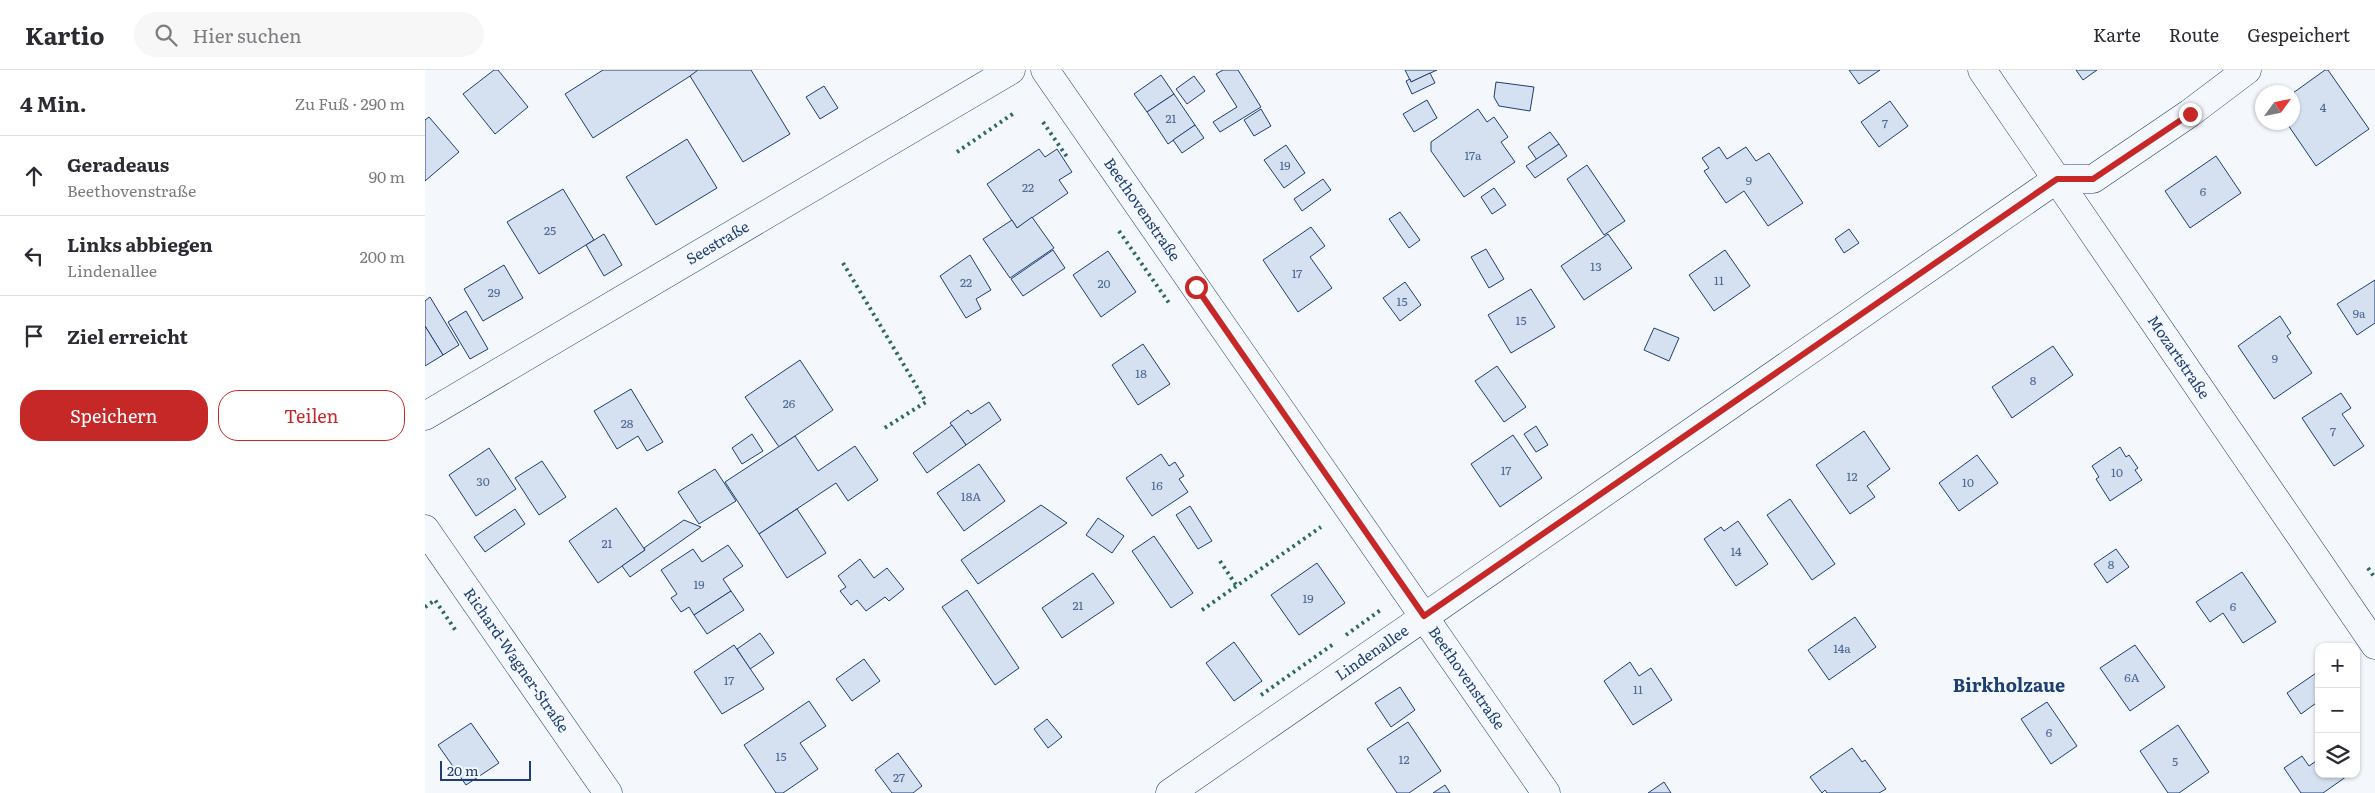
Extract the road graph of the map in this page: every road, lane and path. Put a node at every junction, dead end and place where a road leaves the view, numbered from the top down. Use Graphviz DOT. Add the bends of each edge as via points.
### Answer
graph roads {
  1 [pos="1011,70"];
  2 [pos="1045,70"];
  3 [pos="1982,70"];
  4 [pos="2247,70"];
  5 [pos="2057,179"];
  6 [pos="425,416"];
  7 [pos="425,528"];
  8 [pos="1424,616"];
  9 [pos="2375,645"];
  10 [pos="608,793"];
  11 [pos="1170,793"];
  12 [pos="1546,793"];
  1 -- 6 [label="street, Seestraße"];
  2 -- 8 [label="street, Beethovenstraße"];
  3 -- 5 [label="street, Mozartstraße"];
  4 -- 5 [label="street" via="2190,114 2093,179"];
  5 -- 8 [label="street, Lindenallee"];
  5 -- 9 [label="street, Mozartstraße"];
  7 -- 10 [label="street, Richard-Wagner-Straße"];
  8 -- 11 [label="street, Lindenallee"];
  8 -- 12 [label="street, Beethovenstraße"];
}
